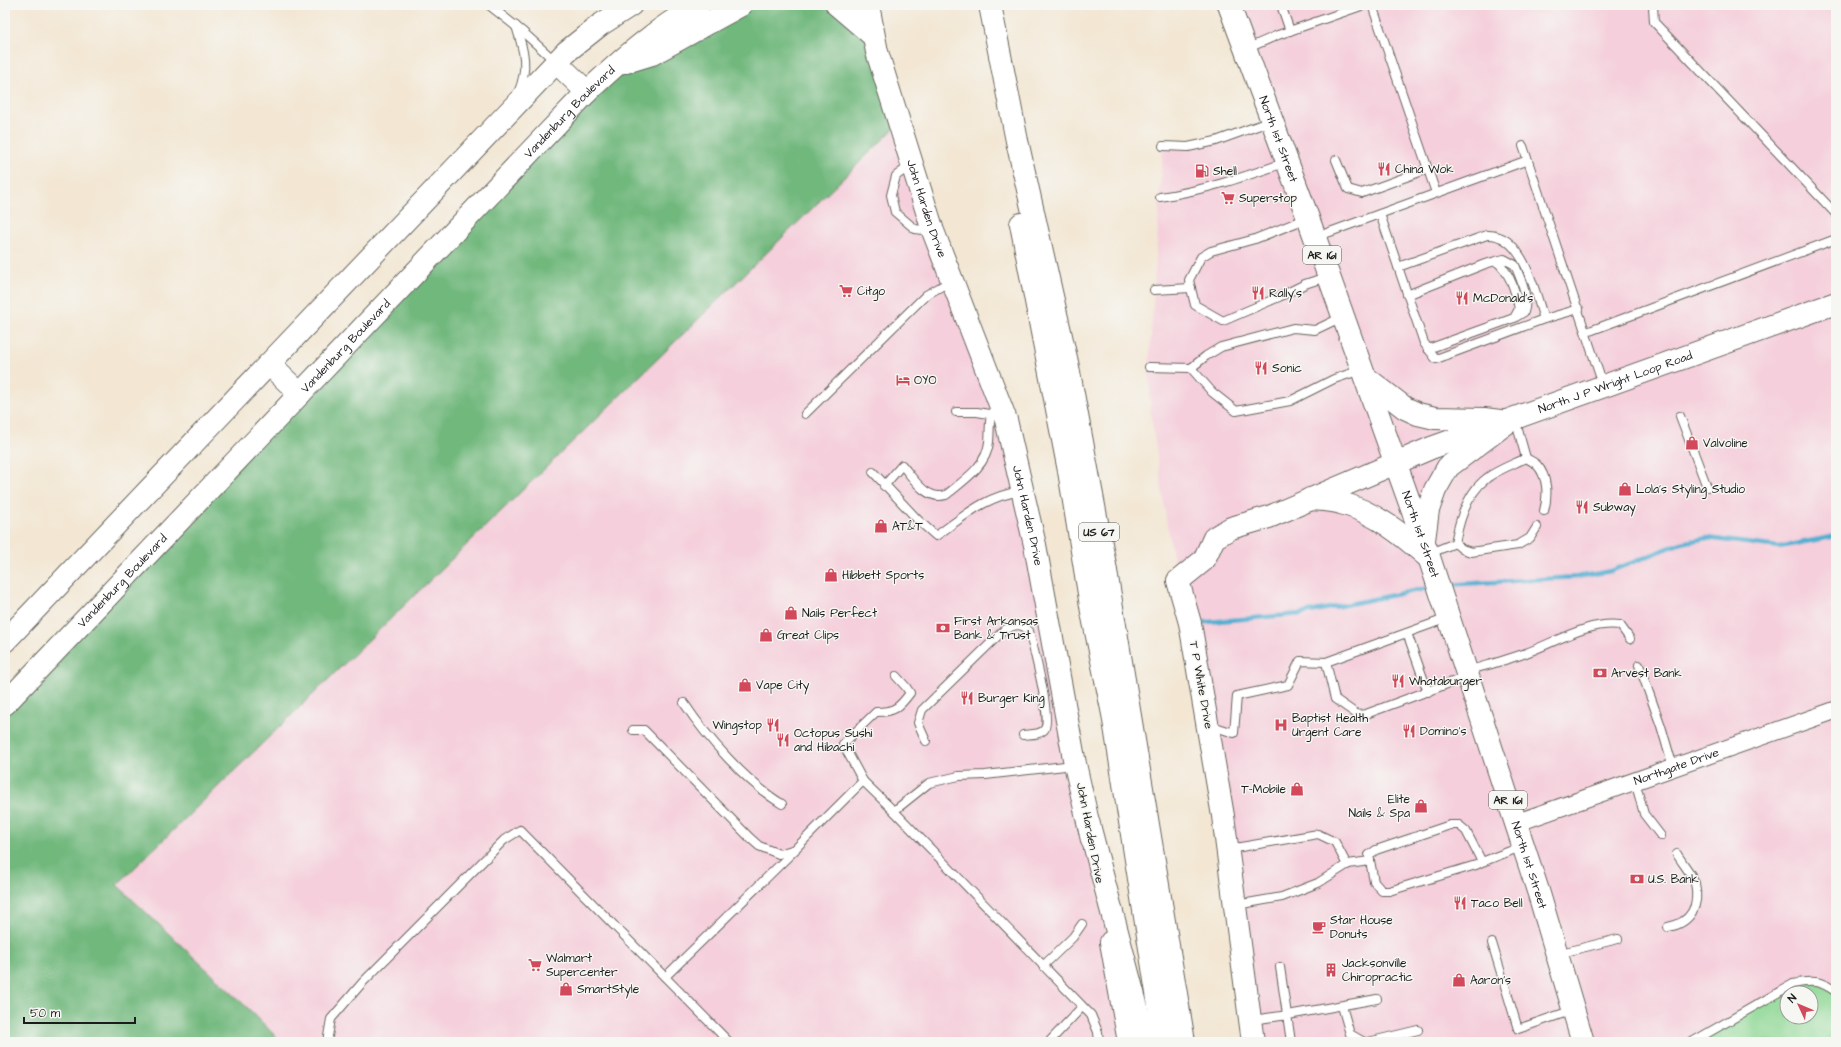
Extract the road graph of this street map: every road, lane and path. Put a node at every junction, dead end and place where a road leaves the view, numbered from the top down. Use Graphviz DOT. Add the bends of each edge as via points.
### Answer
graph roads {
  1 [pos="489,5"];
  2 [pos="631,5"];
  3 [pos="699,5"];
  4 [pos="741,5"];
  5 [pos="837,5"];
  6 [pos="868,5"];
  7 [pos="980,5"];
  8 [pos="990,5"];
  9 [pos="1229,5"];
  10 [pos="1281,5"];
  11 [pos="1364,5"];
  12 [pos="1372,5"];
  13 [pos="1652,5"];
  14 [pos="516,26"];
  15 [pos="989,27"];
  16 [pos="1290,31"];
  17 [pos="872,35"];
  18 [pos="1242,41"];
  19 [pos="556,62"];
  20 [pos="617,64"];
  21 [pos="587,92"];
  22 [pos="509,112"];
  23 [pos="1271,121"];
  24 [pos="1163,146"];
  25 [pos="1523,146"];
  26 [pos="1336,160"];
  27 [pos="1528,160"];
  28 [pos="1287,162"];
  29 [pos="912,165"];
  30 [pos="1428,169"];
  31 [pos="1436,193"];
  32 [pos="1160,196"];
  33 [pos="1380,214"];
  34 [pos="1836,214"];
  35 [pos="1312,227"];
  36 [pos="933,231"];
  37 [pos="1836,239"];
  38 [pos="1398,267"];
  39 [pos="1329,276"];
  40 [pos="953,280"];
  41 [pos="1191,288"];
  42 [pos="1154,290"];
  43 [pos="1407,295"];
  44 [pos="1836,303"];
  45 [pos="1579,309"];
  46 [pos="1344,317"];
  47 [pos="1544,320"];
  48 [pos="1587,332"];
  49 [pos="1428,349"];
  50 [pos="269,364"];
  51 [pos="1150,367"];
  52 [pos="1191,368"];
  53 [pos="1364,374"];
  54 [pos="1604,387"];
  55 [pos="300,394"];
  56 [pos="956,412"];
  57 [pos="805,414"];
  58 [pos="999,414"];
  59 [pos="1680,416"];
  60 [pos="1512,420"];
  61 [pos="1526,458"];
  62 [pos="1396,462"];
  63 [pos="873,472"];
  64 [pos="884,486"];
  65 [pos="1707,487"];
  66 [pos="1023,490"];
  67 [pos="1310,499"];
  68 [pos="1544,511"];
  69 [pos="1537,527"];
  70 [pos="1456,543"];
  71 [pos="1427,552"];
  72 [pos="1449,618"];
  73 [pos="1407,633"];
  74 [pos="1630,639"];
  75 [pos="5,641"];
  76 [pos="1326,662"];
  77 [pos="1638,665"];
  78 [pos="1468,674"];
  79 [pos="896,676"];
  80 [pos="1428,692"];
  81 [pos="684,703"];
  82 [pos="5,704"];
  83 [pos="1836,710"];
  84 [pos="1208,725"];
  85 [pos="633,730"];
  86 [pos="1023,735"];
  87 [pos="926,741"];
  88 [pos="1075,764"];
  89 [pos="1673,767"];
  90 [pos="863,781"];
  91 [pos="1635,781"];
  92 [pos="782,804"];
  93 [pos="894,811"];
  94 [pos="1088,821"];
  95 [pos="1516,823"];
  96 [pos="1662,836"];
  97 [pos="1523,846"];
  98 [pos="796,849"];
  99 [pos="1227,849"];
  100 [pos="1676,854"];
  101 [pos="1370,861"];
  102 [pos="1482,862"];
  103 [pos="1347,865"];
  104 [pos="1236,905"];
  105 [pos="1082,924"];
  106 [pos="1668,927"];
  107 [pos="1618,939"];
  108 [pos="1492,942"];
  109 [pos="1557,954"];
  110 [pos="1043,966"];
  111 [pos="1280,967"];
  112 [pos="665,977"];
  113 [pos="1836,992"];
  114 [pos="1377,999"];
  115 [pos="1342,1006"];
  116 [pos="1082,1007"];
  117 [pos="1574,1010"];
  118 [pos="1288,1015"];
  119 [pos="1251,1020"];
  120 [pos="1418,1030"];
  121 [pos="327,1042"];
  122 [pos="729,1042"];
  123 [pos="1049,1042"];
  124 [pos="1099,1042"];
  125 [pos="1129,1042"];
  126 [pos="1146,1042"];
  127 [pos="1163,1042"];
  128 [pos="1184,1042"];
  129 [pos="1253,1042"];
  130 [pos="1291,1042"];
  131 [pos="1364,1042"];
  132 [pos="1368,1042"];
  133 [pos="1583,1042"];
  134 [pos="1692,1042"];
  1 -- 14 [label="lane"];
  2 -- 19 [label="main road" via="600,25"];
  3 -- 20 [label="main road, Vandenburg Boulevard" via="653,34"];
  4 -- 20 [label="main road" via="652,54"];
  5 -- 17 [label="main road"];
  6 -- 17 [label="main road, John Harden Drive"];
  7 -- 15 [label="main road, US 67"];
  8 -- 15 [label="main road, US 67"];
  9 -- 18 [label="main road, AR 161"];
  10 -- 16 [label="lane"];
  11 -- 16 [label="lane"];
  12 -- 30 [label="lane"];
  13 -- 34 [label="lane" via="1654,22"];
  14 -- 19 [label="lane"];
  14 -- 22 [label="lane" via="523,46 526,68"];
  15 -- 127 [label="main road, US 67" via="1092,612 1113,714"];
  15 -- 128 [label="main road, US 67" via="1068,367 1105,565"];
  16 -- 18 [label="lane"];
  17 -- 29 [label="main road, John Harden Drive"];
  18 -- 23 [label="main road, North 1st Street / AR 161"];
  19 -- 21 [label="main road"];
  19 -- 22 [label="main road"];
  20 -- 21 [label="main road, Vandenburg Boulevard"];
  21 -- 55 [label="main road, Vandenburg Boulevard"];
  22 -- 50 [label="main road"];
  23 -- 24 [label="lane" via="1216,141 1188,147"];
  23 -- 28 [label="main road, North 1st Street / AR 161"];
  25 -- 27 [label="lane"];
  26 -- 30 [label="lane" via="1348,189 1362,193"];
  27 -- 31 [label="lane"];
  27 -- 45 [label="lane"];
  28 -- 32 [label="lane" via="1193,192"];
  28 -- 35 [label="main road, North 1st Street / AR 161"];
  29 -- 36 [label="main road, John Harden Drive"];
  29 -- 36 [label="lane" via="896,176 891,195 896,212 916,229"];
  30 -- 31 [label="lane"];
  31 -- 33 [label="lane"];
  33 -- 35 [label="lane"];
  33 -- 38 [label="lane"];
  35 -- 39 [label="main road, North 1st Street / AR 161"];
  35 -- 41 [label="lane" via="1211,251 1201,257 1189,280"];
  36 -- 40 [label="main road, John Harden Drive"];
  37 -- 48 [label="lane"];
  38 -- 43 [label="lane"];
  38 -- 47 [label="lane" via="1487,235 1495,235 1503,238 1522,259"];
  39 -- 41 [label="lane" via="1222,321 1195,305"];
  39 -- 46 [label="main road, North 1st Street / AR 161"];
  40 -- 57 [label="lane" via="926,295"];
  40 -- 58 [label="main road, John Harden Drive"];
  41 -- 42 [label="lane"];
  43 -- 49 [label="lane"];
  43 -- 49 [label="lane" via="1496,261 1504,268 1518,302 1519,309 1514,318"];
  44 -- 54 [label="main road, North J P Wright Loop Road"];
  45 -- 47 [label="lane"];
  45 -- 48 [label="lane"];
  46 -- 52 [label="lane" via="1315,330 1293,328 1221,347"];
  46 -- 53 [label="main road, North 1st Street / AR 161"];
  47 -- 49 [label="lane" via="1436,359"];
  48 -- 54 [label="lane"];
  50 -- 55 [label="main road"];
  50 -- 75 [label="main road"];
  51 -- 52 [label="lane"];
  52 -- 53 [label="lane" via="1212,392 1236,411 1290,401 1334,378"];
  53 -- 60 [label="main road" via="1405,408 1418,414 1435,418"];
  53 -- 62 [label="main road, North 1st Street / AR 161"];
  54 -- 60 [label="main road, North J P Wright Loop Road"];
  55 -- 82 [label="main road, Vandenburg Boulevard"];
  56 -- 58 [label="lane"];
  58 -- 64 [label="lane" via="988,425 989,442 982,462 946,495 938,498 930,495 902,465"];
  58 -- 66 [label="main road, John Harden Drive"];
  59 -- 65 [label="lane"];
  60 -- 61 [label="lane"];
  60 -- 62 [label="main road, North J P Wright Loop Road"];
  60 -- 71 [label="main road" via="1448,467 1430,503"];
  61 -- 68 [label="lane" via="1537,465 1546,486"];
  61 -- 70 [label="lane" via="1488,477 1479,485 1463,514"];
  62 -- 67 [label="main road, T P White Drive"];
  62 -- 71 [label="main road, North 1st Street / AR 161"];
  63 -- 64 [label="lane"];
  64 -- 66 [label="lane" via="936,536 973,508 1004,494"];
  66 -- 88 [label="main road, John Harden Drive"];
  67 -- 71 [label="main road" via="1340,502 1368,513"];
  67 -- 84 [label="main road, T P White Drive" via="1269,517 1231,528 1214,538 1204,560 1178,581 1190,623"];
  69 -- 70 [label="lane" via="1530,538 1518,545 1471,552 1462,549"];
  70 -- 71 [label="lane"];
  71 -- 72 [label="main road, North 1st Street / AR 161"];
  72 -- 73 [label="lane"];
  72 -- 78 [label="main road, North 1st Street / AR 161"];
  73 -- 76 [label="lane"];
  73 -- 80 [label="lane"];
  74 -- 78 [label="lane" via="1620,625 1608,623 1590,627"];
  76 -- 80 [label="lane" via="1335,699 1358,715"];
  76 -- 84 [label="lane" via="1300,662 1288,685 1237,696 1234,733"];
  77 -- 89 [label="lane"];
  78 -- 80 [label="lane"];
  78 -- 95 [label="main road, North 1st Street / AR 161"];
  79 -- 90 [label="lane" via="910,694 900,706 890,712 876,712 843,744"];
  81 -- 92 [label="lane" via="700,727 738,767 764,793"];
  83 -- 89 [label="street, Northgate Drive"];
  84 -- 99 [label="main road, T P White Drive"];
  85 -- 98 [label="lane" via="644,730 759,846 779,854"];
  86 -- 87 [label="lane" via="1038,733 1045,729 1046,704 1029,631 1021,625 1014,625 1004,630 922,710 918,723"];
  88 -- 93 [label="lane" via="959,776 929,783"];
  88 -- 94 [label="main road, John Harden Drive"];
  89 -- 91 [label="street, Northgate Drive"];
  90 -- 93 [label="lane"];
  90 -- 98 [label="lane"];
  91 -- 95 [label="street, Northgate Drive"];
  91 -- 96 [label="lane" via="1644,814"];
  93 -- 110 [label="lane"];
  94 -- 125 [label="main road, John Harden Drive"];
  94 -- 126 [label="main road"];
  95 -- 97 [label="main road, North 1st Street / AR 161"];
  97 -- 102 [label="lane"];
  97 -- 109 [label="main road, North 1st Street / AR 161"];
  98 -- 112 [label="lane"];
  99 -- 103 [label="lane" via="1318,834 1335,842"];
  99 -- 104 [label="main road, T P White Drive"];
  100 -- 106 [label="lane" via="1695,883 1695,905 1689,918 1676,926"];
  101 -- 102 [label="lane" via="1374,882 1382,891"];
  101 -- 102 [label="lane" via="1369,855 1376,850 1450,825 1458,825 1466,831"];
  101 -- 103 [label="lane"];
  103 -- 104 [label="lane" via="1318,883 1282,897"];
  104 -- 119 [label="main road, T P White Drive"];
  105 -- 110 [label="lane" via="1073,937"];
  107 -- 109 [label="lane"];
  108 -- 117 [label="lane" via="1518,1029"];
  109 -- 117 [label="main road, North 1st Street / AR 161"];
  110 -- 116 [label="lane"];
  111 -- 118 [label="lane"];
  112 -- 121 [label="lane" via="520,830 504,840 363,982 331,1019"];
  112 -- 122 [label="lane"];
  113 -- 134 [label="lane" via="1828,985 1810,980 1793,984"];
  114 -- 115 [label="lane"];
  115 -- 118 [label="lane"];
  115 -- 131 [label="lane" via="1350,1034"];
  116 -- 123 [label="lane"];
  116 -- 124 [label="lane" via="1091,1015"];
  117 -- 133 [label="main road, North 1st Street / AR 161"];
  118 -- 119 [label="lane"];
  118 -- 130 [label="lane"];
  119 -- 129 [label="main road, T P White Drive"];
  120 -- 132 [label="lane"];
}
